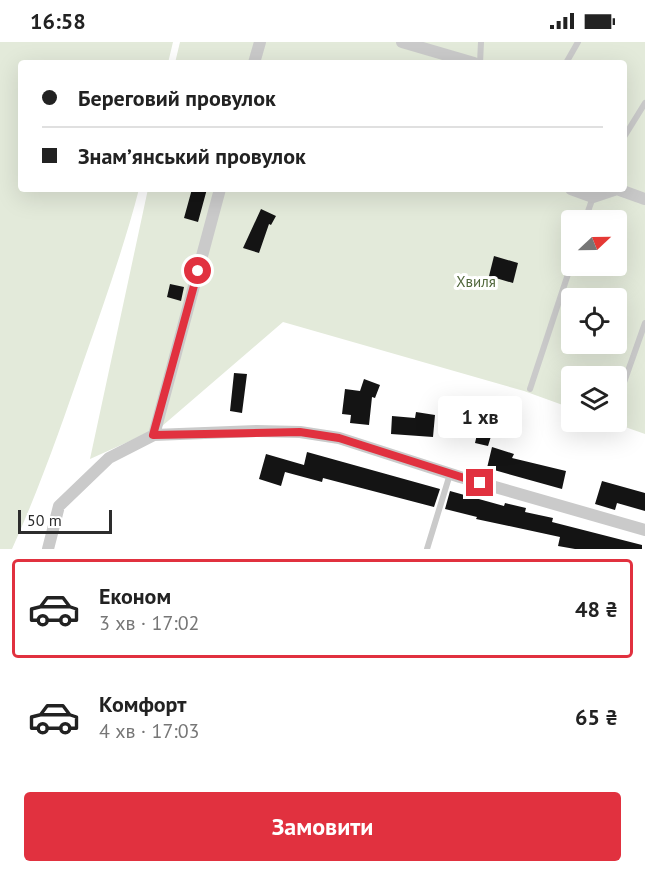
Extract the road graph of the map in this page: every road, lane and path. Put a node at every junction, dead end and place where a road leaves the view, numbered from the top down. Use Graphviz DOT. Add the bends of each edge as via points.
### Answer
graph roads {
  1 [pos="260,42"];
  2 [pos="404,42"];
  3 [pos="481,42"];
  4 [pos="578,42"];
  5 [pos="255,60"];
  6 [pos="464,60"];
  7 [pos="480,60"];
  8 [pos="568,60"];
  9 [pos="645,103"];
  10 [pos="627,132"];
  11 [pos="219,192"];
  12 [pos="579,192"];
  13 [pos="608,192"];
  14 [pos="625,192"];
  15 [pos="593,197"];
  16 [pos="645,199"];
  17 [pos="588,210"];
  18 [pos="567,276"];
  19 [pos="645,323"];
  20 [pos="627,374"];
  21 [pos="530,389"];
  22 [pos="153,435"];
  23 [pos="450,474"];
  24 [pos="645,530"];
  25 [pos="48,549"];
  26 [pos="427,549"];
  1 -- 5 [label="street"];
  2 -- 6 [label="street"];
  3 -- 7 [label="lane"];
  4 -- 8 [label="lane"];
  9 -- 10 [label="lane"];
  11 -- 22 [label="street"];
  12 -- 15 [label="street"];
  13 -- 15 [label="street"];
  14 -- 16 [label="street"];
  15 -- 17 [label="lane"];
  18 -- 21 [label="lane"];
  19 -- 20 [label="lane"];
  22 -- 23 [label="street" via="300,432 339,438"];
  22 -- 25 [label="street" via="109,458 59,506"];
  23 -- 24 [label="street"];
  23 -- 26 [label="lane"];
}
